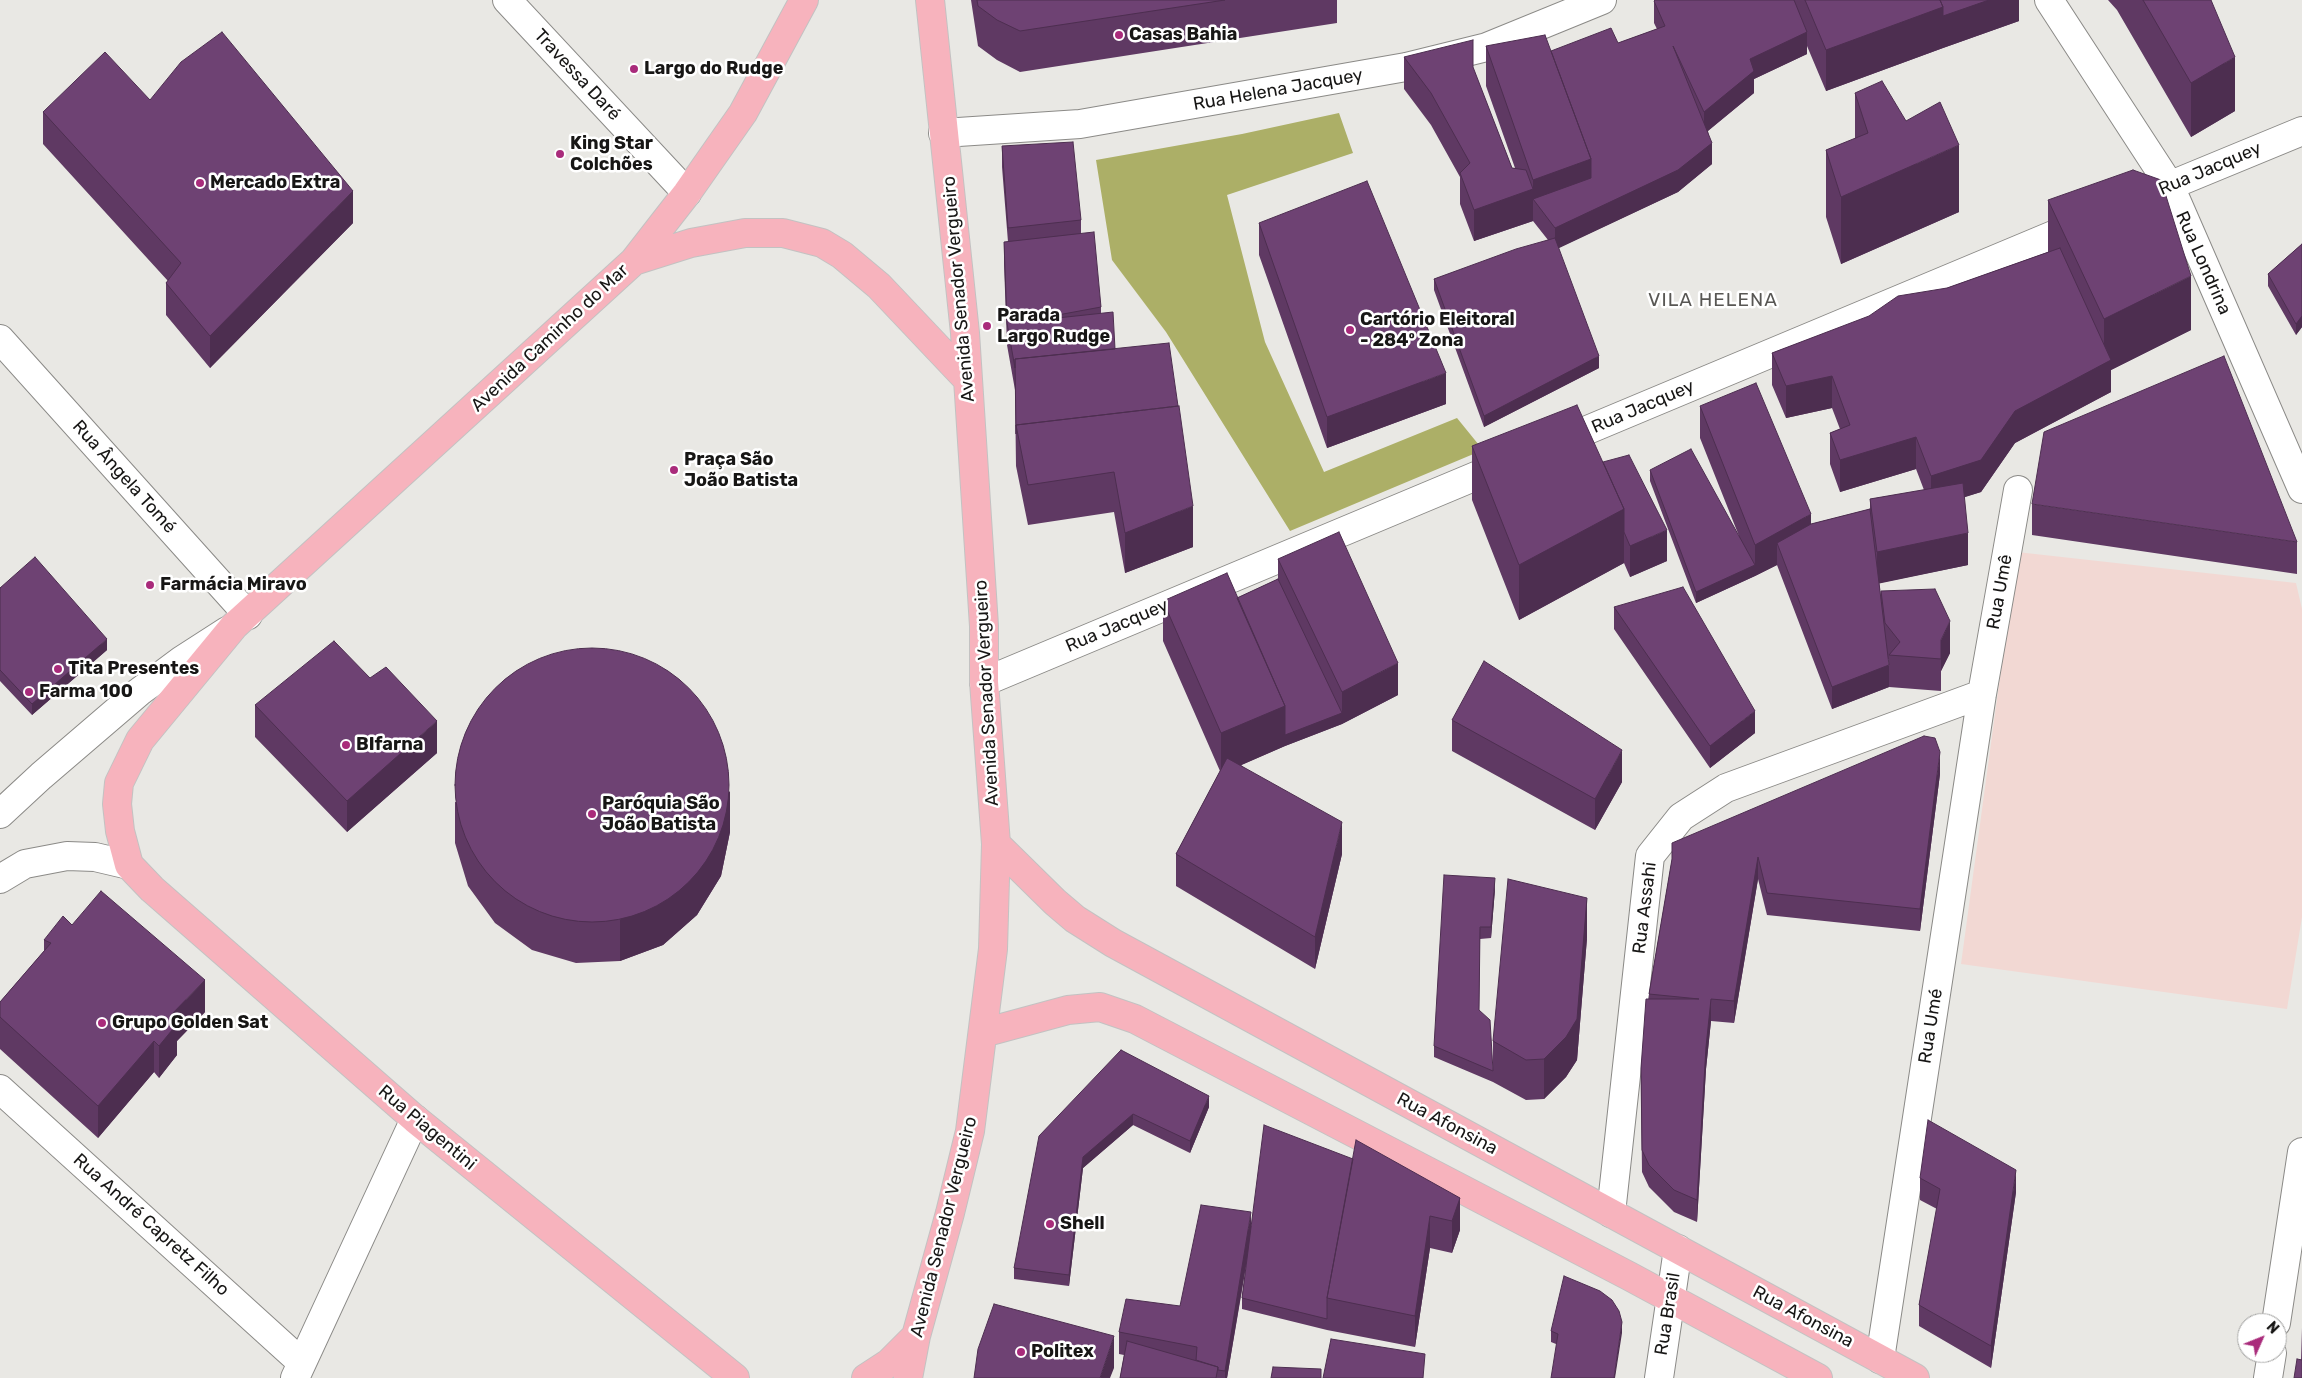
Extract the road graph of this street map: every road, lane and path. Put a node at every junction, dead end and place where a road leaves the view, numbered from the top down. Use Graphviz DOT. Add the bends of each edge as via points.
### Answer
graph roads {
  1 [pos="507,0"];
  2 [pos="804,0"];
  3 [pos="930,0"];
  4 [pos="1602,0"];
  5 [pos="2050,0"];
  6 [pos="2302,130"];
  7 [pos="943,133"];
  8 [pos="2170,186"];
  9 [pos="688,193"];
  10 [pos="634,261"];
  11 [pos="0,339"];
  12 [pos="968,380"];
  13 [pos="2302,489"];
  14 [pos="2018,490"];
  15 [pos="241,621"];
  16 [pos="984,682"];
  17 [pos="1982,694"];
  18 [pos="0,814"];
  19 [pos="996,844"];
  20 [pos="130,865"];
  21 [pos="0,879"];
  22 [pos="983,1033"];
  23 [pos="0,1089"];
  24 [pos="415,1119"];
  25 [pos="2302,1152"];
  26 [pos="1611,1213"];
  27 [pos="1678,1249"];
  28 [pos="1671,1298"];
  29 [pos="2278,1313"];
  30 [pos="916,1336"];
  31 [pos="1880,1359"];
  32 [pos="2270,1363"];
  33 [pos="298,1370"];
  34 [pos="735,1378"];
  35 [pos="866,1378"];
  36 [pos="908,1378"];
  37 [pos="1659,1378"];
  38 [pos="1818,1378"];
  39 [pos="1915,1378"];
  40 [pos="2268,1378"];
  1 -- 9 [label="street, Travessa Daré"];
  2 -- 9 [label="main road, Avenida Caminho do Mar" via="743,113"];
  3 -- 7 [label="main road, Avenida Senador Vergueiro"];
  4 -- 7 [label="street, Rua Helena Jacquey" via="1487,47 1406,67 1080,124"];
  5 -- 8 [label="street, Rua Londrina"];
  6 -- 8 [label="street, Rua Jacquey"];
  7 -- 12 [label="main road, Avenida Senador Vergueiro"];
  8 -- 13 [label="street, Rua Londrina"];
  8 -- 16 [label="street, Rua Jacquey"];
  9 -- 10 [label="main road, Avenida Caminho do Mar"];
  10 -- 12 [label="main road" via="691,243 745,233 783,233 822,243 879,286"];
  10 -- 15 [label="main road, Avenida Caminho do Mar"];
  11 -- 15 [label="street, Rua Ângela Tomé"];
  12 -- 16 [label="main road, Avenida Senador Vergueiro" via="984,626"];
  14 -- 17 [label="street, Rua Umê"];
  15 -- 18 [label="street, Avenida Caminho do Mar" via="139,692"];
  15 -- 20 [label="main road, Avenida Caminho do Mar" via="140,740 119,783 120,831"];
  16 -- 19 [label="main road, Avenida Senador Vergueiro"];
  17 -- 26 [label="street, Rua Assahi" via="1726,788 1681,818 1650,856"];
  17 -- 31 [label="street, Rua Umé"];
  19 -- 22 [label="main road, Avenida Senador Vergueiro" via="993,949"];
  19 -- 26 [label="main road, Rua Afonsina" via="1055,902 1112,943"];
  20 -- 21 [label="street" via="95,857 66,856 25,864"];
  20 -- 24 [label="main road, Rua Piagentini" via="152,889"];
  22 -- 28 [label="main road" via="1068,1010 1100,1007 1135,1019"];
  22 -- 30 [label="main road, Avenida Senador Vergueiro" via="970,1131"];
  23 -- 33 [label="street, Rua André Capretz Filho"];
  24 -- 33 [label="street"];
  24 -- 34 [label="main road, Rua Piagentini"];
  25 -- 29 [label="street"];
  26 -- 27 [label="main road, Rua Afonsina"];
  27 -- 28 [label="street, Rua Brasil"];
  27 -- 31 [label="main road, Rua Afonsina"];
  28 -- 37 [label="street, Rua Brasil"];
  28 -- 38 [label="main road"];
  30 -- 35 [label="main road" via="889,1362"];
  30 -- 36 [label="main road, Avenida Senador Vergueiro"];
  31 -- 39 [label="main road, Rua Afonsina"];
  32 -- 40 [label="street"];
}
